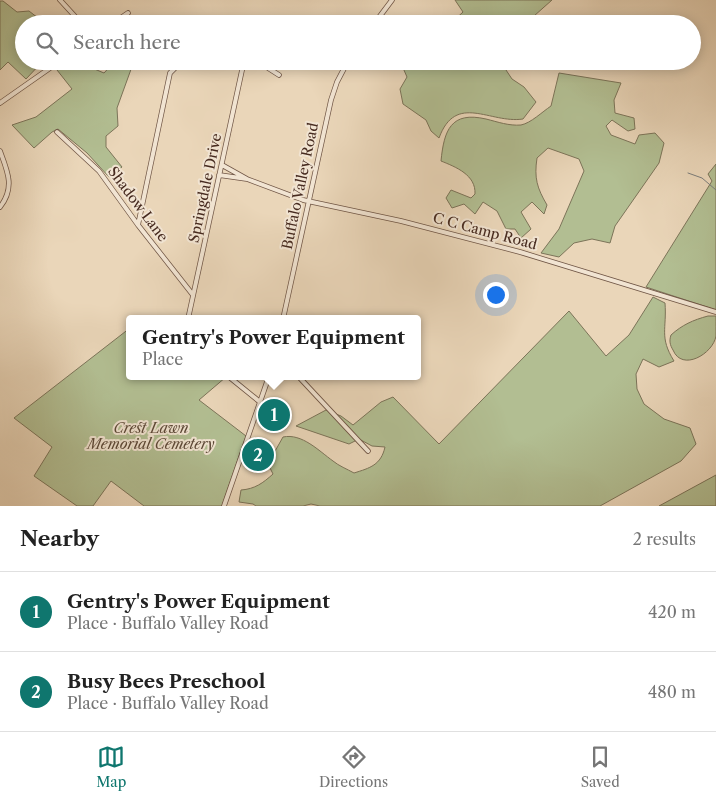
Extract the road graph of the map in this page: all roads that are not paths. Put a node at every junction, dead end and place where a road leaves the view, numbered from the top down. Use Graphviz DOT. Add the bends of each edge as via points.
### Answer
graph roads {
  1 [pos="60,0"];
  2 [pos="390,1"];
  3 [pos="128,13"];
  4 [pos="74,15"];
  5 [pos="125,15"];
  6 [pos="380,15"];
  7 [pos="47,70"];
  8 [pos="173,70"];
  9 [pos="242,70"];
  10 [pos="271,70"];
  11 [pos="343,70"];
  12 [pos="279,75"];
  13 [pos="0,103"];
  14 [pos="57,132"];
  15 [pos="0,151"];
  16 [pos="222,165"];
  17 [pos="220,175"];
  18 [pos="246,179"];
  19 [pos="308,200"];
  20 [pos="0,207"];
  21 [pos="138,225"];
  22 [pos="194,295"];
  23 [pos="716,312"];
  24 [pos="189,315"];
  25 [pos="284,315"];
  26 [pos="233,380"];
  27 [pos="267,380"];
  28 [pos="302,380"];
  29 [pos="260,402"];
  30 [pos="368,451"];
  31 [pos="224,506"];
  1 -- 4 [label="street"];
  2 -- 6 [label="street"];
  3 -- 5 [label="street"];
  7 -- 13 [label="street"];
  8 -- 21 [label="street"];
  9 -- 16 [label="street, Springdale Drive"];
  10 -- 12 [label="street"];
  11 -- 19 [label="street, Buffalo Valley Road" via="331,100"];
  14 -- 21 [label="street, Shadow Lane" via="99,171"];
  15 -- 20 [label="street" via="10,187"];
  16 -- 17 [label="street, Springdale Drive"];
  16 -- 18 [label="street"];
  17 -- 18 [label="street"];
  17 -- 22 [label="street, Springdale Drive"];
  18 -- 19 [label="street, C C Camp Road" via="294,198"];
  19 -- 23 [label="street, C C Camp Road" via="401,220 520,252"];
  19 -- 25 [label="street, Buffalo Valley Road"];
  21 -- 22 [label="street, Shadow Lane"];
  22 -- 24 [label="street, Springdale Drive"];
  26 -- 29 [label="street"];
  27 -- 29 [label="street"];
  28 -- 30 [label="street"];
  29 -- 31 [label="street"];
}
